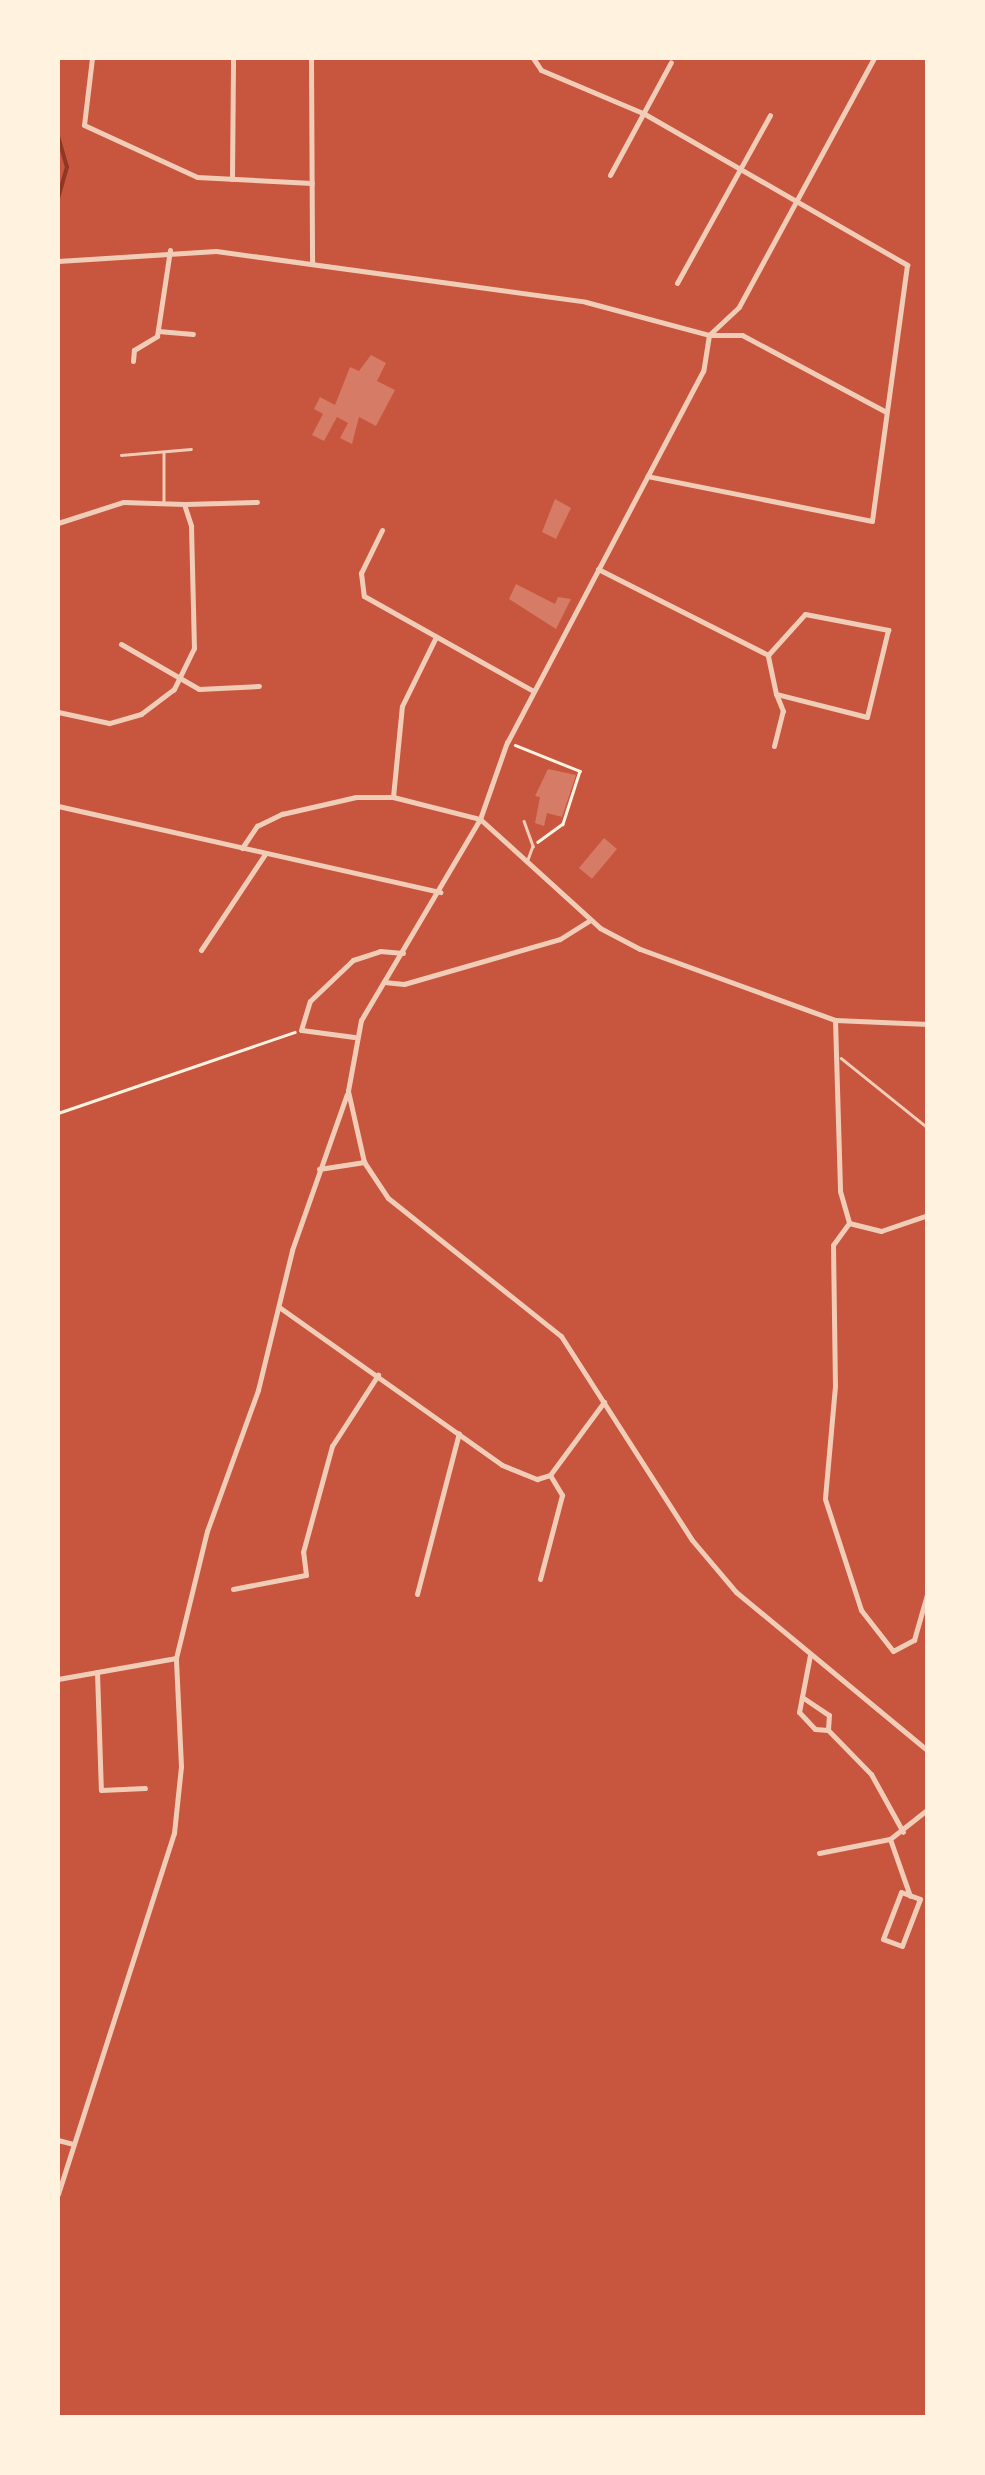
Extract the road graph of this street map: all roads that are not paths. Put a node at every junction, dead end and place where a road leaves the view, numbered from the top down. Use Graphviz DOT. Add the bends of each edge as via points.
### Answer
graph roads {
  1 [pos="92,58"];
  2 [pos="233,58"];
  3 [pos="311,58"];
  4 [pos="534,58"];
  5 [pos="874,58"];
  6 [pos="671,62"];
  7 [pos="643,113"];
  8 [pos="770,116"];
  9 [pos="738,172"];
  10 [pos="610,175"];
  11 [pos="232,178"];
  12 [pos="312,183"];
  13 [pos="796,203"];
  14 [pos="170,250"];
  15 [pos="58,261"];
  16 [pos="312,263"];
  17 [pos="678,283"];
  18 [pos="158,331"];
  19 [pos="193,334"];
  20 [pos="709,336"];
  21 [pos="132,361"];
  22 [pos="888,413"];
  23 [pos="192,449"];
  24 [pos="164,452"];
  25 [pos="121,455"];
  26 [pos="647,476"];
  27 [pos="164,500"];
  28 [pos="257,502"];
  29 [pos="184,504"];
  30 [pos="58,523"];
  31 [pos="382,530"];
  32 [pos="598,569"];
  33 [pos="435,639"];
  34 [pos="121,644"];
  35 [pos="768,656"];
  36 [pos="181,679"];
  37 [pos="259,686"];
  38 [pos="533,691"];
  39 [pos="776,694"];
  40 [pos="58,712"];
  41 [pos="774,746"];
  42 [pos="393,797"];
  43 [pos="58,806"];
  44 [pos="480,819"];
  45 [pos="524,821"];
  46 [pos="242,848"];
  47 [pos="265,854"];
  48 [pos="528,862"];
  49 [pos="440,892"];
  50 [pos="592,920"];
  51 [pos="201,950"];
  52 [pos="403,953"];
  53 [pos="384,982"];
  54 [pos="835,1020"];
  55 [pos="928,1024"];
  56 [pos="354,1038"];
  57 [pos="841,1058"];
  58 [pos="348,1091"];
  59 [pos="928,1128"];
  60 [pos="364,1162"];
  61 [pos="316,1171"];
  62 [pos="927,1216"];
  63 [pos="849,1223"];
  64 [pos="279,1307"];
  65 [pos="378,1374"];
  66 [pos="604,1402"];
  67 [pos="459,1434"];
  68 [pos="550,1475"];
  69 [pos="540,1579"];
  70 [pos="233,1589"];
  71 [pos="928,1591"];
  72 [pos="417,1594"];
  73 [pos="810,1655"];
  74 [pos="176,1658"];
  75 [pos="97,1672"];
  76 [pos="58,1679"];
  77 [pos="802,1697"];
  78 [pos="828,1730"];
  79 [pos="928,1752"];
  80 [pos="145,1788"];
  81 [pos="928,1808"];
  82 [pos="903,1832"];
  83 [pos="890,1839"];
  84 [pos="819,1853"];
  85 [pos="910,1896"];
  86 [pos="58,2140"];
  87 [pos="73,2144"];
  88 [pos="58,2194"];
  1 -- 11 [label="street" via="84,124 197,177"];
  2 -- 11 [label="street"];
  3 -- 12 [label="street"];
  4 -- 7 [label="street" via="541,70 582,92"];
  5 -- 13 [label="street"];
  6 -- 7 [label="street"];
  7 -- 9 [label="street"];
  7 -- 10 [label="street"];
  8 -- 9 [label="street"];
  9 -- 13 [label="street"];
  9 -- 17 [label="street"];
  11 -- 12 [label="street"];
  12 -- 16 [label="street"];
  13 -- 20 [label="street" via="739,308"];
  13 -- 22 [label="street" via="907,265"];
  14 -- 15 [label="street"];
  14 -- 16 [label="street"];
  14 -- 18 [label="street"];
  16 -- 20 [label="street" via="586,302"];
  18 -- 19 [label="street"];
  18 -- 21 [label="street" via="134,350"];
  20 -- 22 [label="street" via="742,335"];
  20 -- 26 [label="street" via="703,371"];
  22 -- 26 [label="street" via="872,521"];
  23 -- 24 [label="lane"];
  24 -- 25 [label="lane"];
  24 -- 27 [label="lane"];
  26 -- 32 [label="street"];
  27 -- 29 [label="street"];
  27 -- 30 [label="street" via="108,505"];
  28 -- 29 [label="street"];
  29 -- 36 [label="street" via="191,526 194,648"];
  31 -- 33 [label="street" via="361,573 364,596"];
  32 -- 35 [label="street"];
  32 -- 38 [label="street"];
  33 -- 38 [label="street"];
  33 -- 42 [label="street" via="402,706"];
  34 -- 36 [label="street"];
  35 -- 39 [label="street"];
  35 -- 39 [label="street" via="805,614 888,630 866,717"];
  36 -- 37 [label="street" via="199,689"];
  36 -- 40 [label="street" via="164,699 125,720 96,722"];
  38 -- 44 [label="street"];
  39 -- 41 [label="street" via="783,711"];
  42 -- 44 [label="street"];
  42 -- 46 [label="street" via="356,797 282,814 257,826"];
  43 -- 46 [label="street"];
  44 -- 48 [label="street"];
  44 -- 49 [label="street"];
  45 -- 48 [label="lane" via="533,846"];
  46 -- 47 [label="street"];
  47 -- 49 [label="street"];
  47 -- 51 [label="street"];
  48 -- 50 [label="street"];
  49 -- 52 [label="street"];
  50 -- 53 [label="street" via="560,939 404,984"];
  50 -- 54 [label="street" via="640,949"];
  52 -- 53 [label="street"];
  52 -- 56 [label="street" via="380,951 336,970 310,1002 301,1030"];
  53 -- 56 [label="street"];
  54 -- 55 [label="street"];
  54 -- 57 [label="street"];
  56 -- 58 [label="street"];
  57 -- 59 [label="lane"];
  57 -- 63 [label="street" via="840,1191"];
  58 -- 60 [label="street"];
  58 -- 61 [label="street"];
  60 -- 61 [label="street"];
  60 -- 66 [label="street" via="404,1215 562,1336"];
  61 -- 64 [label="street"];
  62 -- 63 [label="street" via="882,1231"];
  63 -- 71 [label="street" via="834,1246 835,1386 825,1499 861,1610 893,1651 914,1640"];
  64 -- 65 [label="street"];
  64 -- 74 [label="street" via="258,1390 208,1531"];
  65 -- 67 [label="street"];
  65 -- 70 [label="street" via="332,1446 303,1552 306,1575"];
  66 -- 68 [label="street"];
  66 -- 73 [label="street" via="706,1558"];
  67 -- 68 [label="street" via="516,1473"];
  67 -- 72 [label="street"];
  68 -- 69 [label="street" via="562,1495"];
  73 -- 77 [label="street"];
  73 -- 79 [label="street"];
  74 -- 75 [label="street"];
  74 -- 87 [label="street" via="181,1766 174,1832"];
  75 -- 76 [label="street"];
  75 -- 80 [label="street" via="101,1790"];
  77 -- 78 [label="street" via="829,1715"];
  77 -- 78 [label="street" via="800,1712 816,1729"];
  78 -- 82 [label="street" via="870,1774"];
  81 -- 82 [label="street"];
  82 -- 83 [label="street"];
  83 -- 84 [label="street"];
  83 -- 85 [label="street"];
  85 -- 85 [label="street" via="900,1892 882,1939 902,1946 920,1899"];
  86 -- 87 [label="street"];
  87 -- 88 [label="street"];
}
